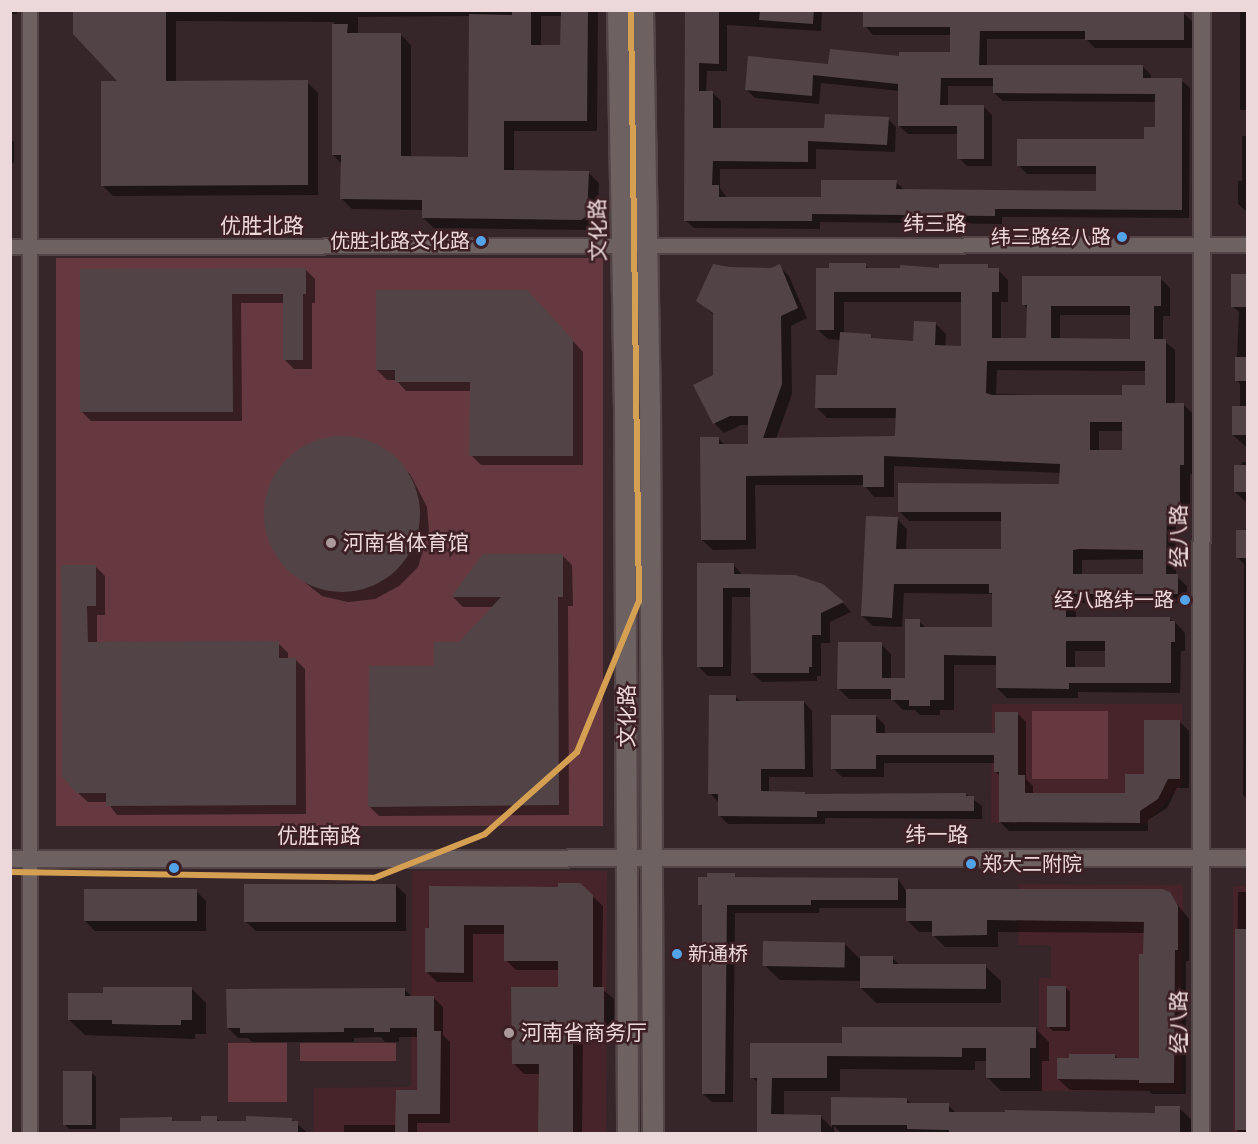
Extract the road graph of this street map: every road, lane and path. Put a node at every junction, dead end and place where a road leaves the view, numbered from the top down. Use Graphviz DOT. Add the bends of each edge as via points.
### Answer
graph roads {
  1 [pos="30,10"];
  2 [pos="618,10"];
  3 [pos="643,10"];
  4 [pos="1202,10"];
  5 [pos="1248,244"];
  6 [pos="1202,245"];
  7 [pos="622,246"];
  8 [pos="647,246"];
  9 [pos="10,247"];
  10 [pos="30,247"];
  11 [pos="627,858"];
  12 [pos="652,858"];
  13 [pos="1202,858"];
  14 [pos="1248,858"];
  15 [pos="10,859"];
  16 [pos="30,859"];
  17 [pos="30,1134"];
  18 [pos="628,1134"];
  19 [pos="653,1134"];
  20 [pos="1201,1134"];
  1 -- 10 [label="street"];
  2 -- 7 [label="main road, 文化路"];
  3 -- 8 [label="main road, 文化路"];
  4 -- 6 [label="street, 经八路"];
  5 -- 6 [label="street, 纬三路"];
  6 -- 8 [label="street, 纬三路"];
  6 -- 13 [label="street, 经八路"];
  7 -- 8 [label="street, 纬三路"];
  7 -- 10 [label="street, 优胜北路"];
  7 -- 11 [label="main road, 文化路"];
  8 -- 12 [label="main road, 文化路"];
  9 -- 10 [label="street, 优胜北路"];
  10 -- 16 [label="street"];
  11 -- 12 [label="street, 纬一路"];
  11 -- 16 [label="street, 优胜南路"];
  11 -- 18 [label="main road, 文化路"];
  12 -- 13 [label="street, 纬一路"];
  12 -- 19 [label="main road, 文化路"];
  13 -- 14 [label="street, 纬一路"];
  13 -- 20 [label="street, 经八路"];
  15 -- 16 [label="street, 优胜南路"];
  16 -- 17 [label="street"];
}
